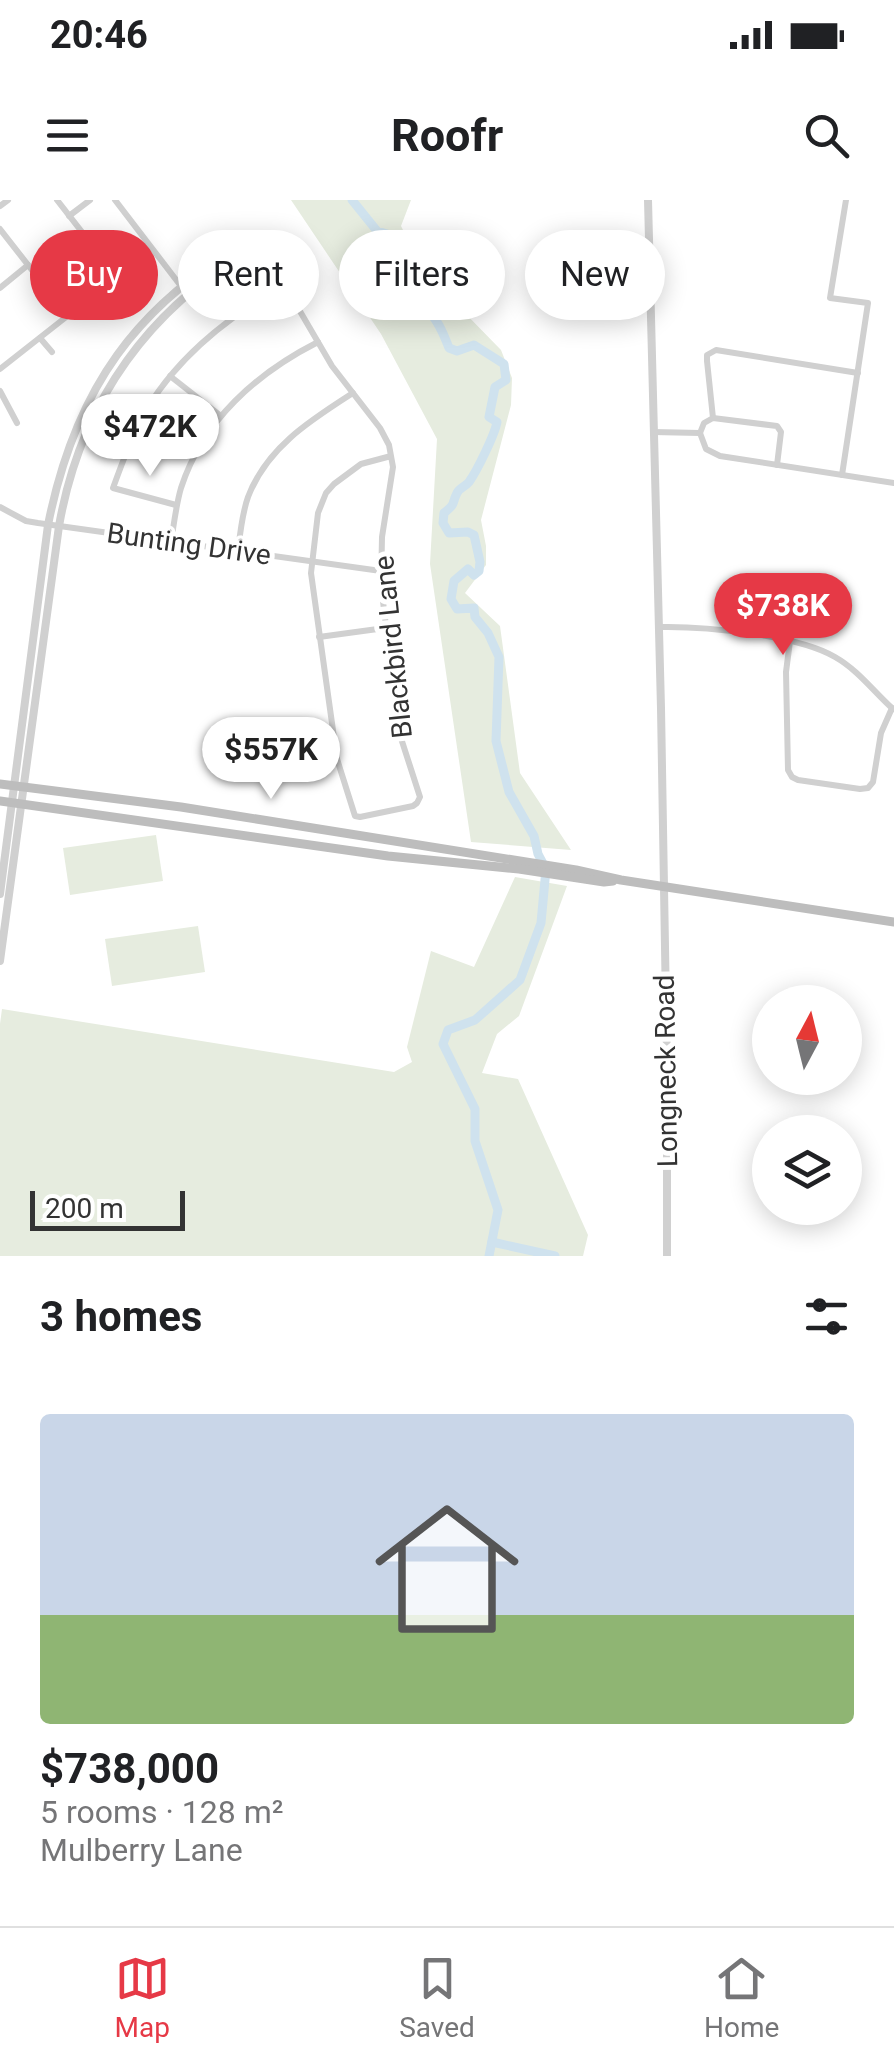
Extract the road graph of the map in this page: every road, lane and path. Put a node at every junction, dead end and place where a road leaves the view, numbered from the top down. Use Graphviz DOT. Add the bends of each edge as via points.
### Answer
graph roads {
  1 [pos="8,200"];
  2 [pos="57,200"];
  3 [pos="90,200"];
  4 [pos="115,200"];
  5 [pos="648,200"];
  6 [pos="846,200"];
  7 [pos="0,206"];
  8 [pos="69,216"];
  9 [pos="0,229"];
  10 [pos="80,230"];
  11 [pos="28,265"];
  12 [pos="30,268"];
  13 [pos="178,282"];
  14 [pos="0,288"];
  15 [pos="178,295"];
  16 [pos="178,297"];
  17 [pos="62,320"];
  18 [pos="228,320"];
  19 [pos="305,320"];
  20 [pos="40,338"];
  21 [pos="318,342"];
  22 [pos="52,352"];
  23 [pos="0,369"];
  24 [pos="858,373"];
  25 [pos="170,376"];
  26 [pos="0,391"];
  27 [pos="353,393"];
  28 [pos="221,416"];
  29 [pos="712,418"];
  30 [pos="16,423"];
  31 [pos="652,432"];
  32 [pos="700,434"];
  33 [pos="392,456"];
  34 [pos="777,465"];
  35 [pos="842,475"];
  36 [pos="894,483"];
  37 [pos="176,505"];
  38 [pos="0,507"];
  39 [pos="48,525"];
  40 [pos="59,526"];
  41 [pos="171,542"];
  42 [pos="238,551"];
  43 [pos="312,561"];
  44 [pos="381,570"];
  45 [pos="659,627"];
  46 [pos="385,628"];
  47 [pos="319,638"];
  48 [pos="790,641"];
  49 [pos="893,709"];
  50 [pos="0,784"];
  51 [pos="13,786"];
  52 [pos="25,788"];
  53 [pos="11,803"];
  54 [pos="520,866"];
  55 [pos="664,887"];
  56 [pos="0,894"];
  57 [pos="894,922"];
  58 [pos="0,961"];
  59 [pos="667,1256"];
  1 -- 7 [label="street"];
  2 -- 8 [label="street"];
  3 -- 8 [label="street"];
  4 -- 13 [label="street"];
  5 -- 31 [label="street, Longneck Road"];
  6 -- 24 [label="street" via="830,298 868,304"];
  8 -- 10 [label="street"];
  9 -- 11 [label="street"];
  11 -- 12 [label="street"];
  11 -- 14 [label="street"];
  15 -- 39 [label="street" via="137,329 102,376 72,439"];
  16 -- 40 [label="street" via="132,352 94,414"];
  17 -- 20 [label="street"];
  18 -- 25 [label="street"];
  19 -- 21 [label="street"];
  20 -- 22 [label="street"];
  20 -- 23 [label="street"];
  21 -- 27 [label="street"];
  21 -- 28 [label="street" via="268,372"];
  24 -- 29 [label="street" via="716,350 707,361"];
  24 -- 35 [label="street"];
  25 -- 28 [label="street"];
  25 -- 37 [label="street" via="140,422 113,488"];
  26 -- 30 [label="street"];
  27 -- 33 [label="street"];
  27 -- 42 [label="street" via="292,435 264,466 247,499"];
  28 -- 37 [label="street" via="191,464"];
  29 -- 32 [label="street"];
  29 -- 34 [label="street" via="780,428"];
  31 -- 32 [label="street"];
  31 -- 45 [label="street, Longneck Road"];
  32 -- 34 [label="street" via="710,453"];
  33 -- 43 [label="street" via="361,464 326,493"];
  33 -- 44 [label="street, Blackbird Lane"];
  34 -- 35 [label="street"];
  35 -- 36 [label="street"];
  37 -- 41 [label="street"];
  38 -- 39 [label="street, Bunting Drive"];
  39 -- 40 [label="street, Bunting Drive"];
  39 -- 51 [label="street"];
  40 -- 41 [label="street, Bunting Drive"];
  40 -- 52 [label="street"];
  41 -- 42 [label="street, Bunting Drive"];
  42 -- 43 [label="street, Bunting Drive"];
  43 -- 44 [label="street, Bunting Drive"];
  43 -- 47 [label="street"];
  44 -- 46 [label="street, Blackbird Lane"];
  45 -- 48 [label="street"];
  45 -- 55 [label="street, Longneck Road"];
  46 -- 47 [label="street"];
  46 -- 47 [label="street, Blackbird Lane" via="398,732 420,797 413,806 364,817 355,816 337,758"];
  48 -- 49 [label="street" via="838,658"];
  48 -- 49 [label="street" via="788,770 798,780 868,788"];
  50 -- 51 [label="main road"];
  51 -- 52 [label="main road"];
  51 -- 53 [label="street"];
  52 -- 53 [label="street"];
  52 -- 54 [label="main road"];
  53 -- 54 [label="main road" via="388,856"];
  53 -- 56 [label="street"];
  53 -- 58 [label="street"];
  54 -- 55 [label="main road"];
  55 -- 57 [label="main road"];
  55 -- 59 [label="street, Longneck Road"];
}
